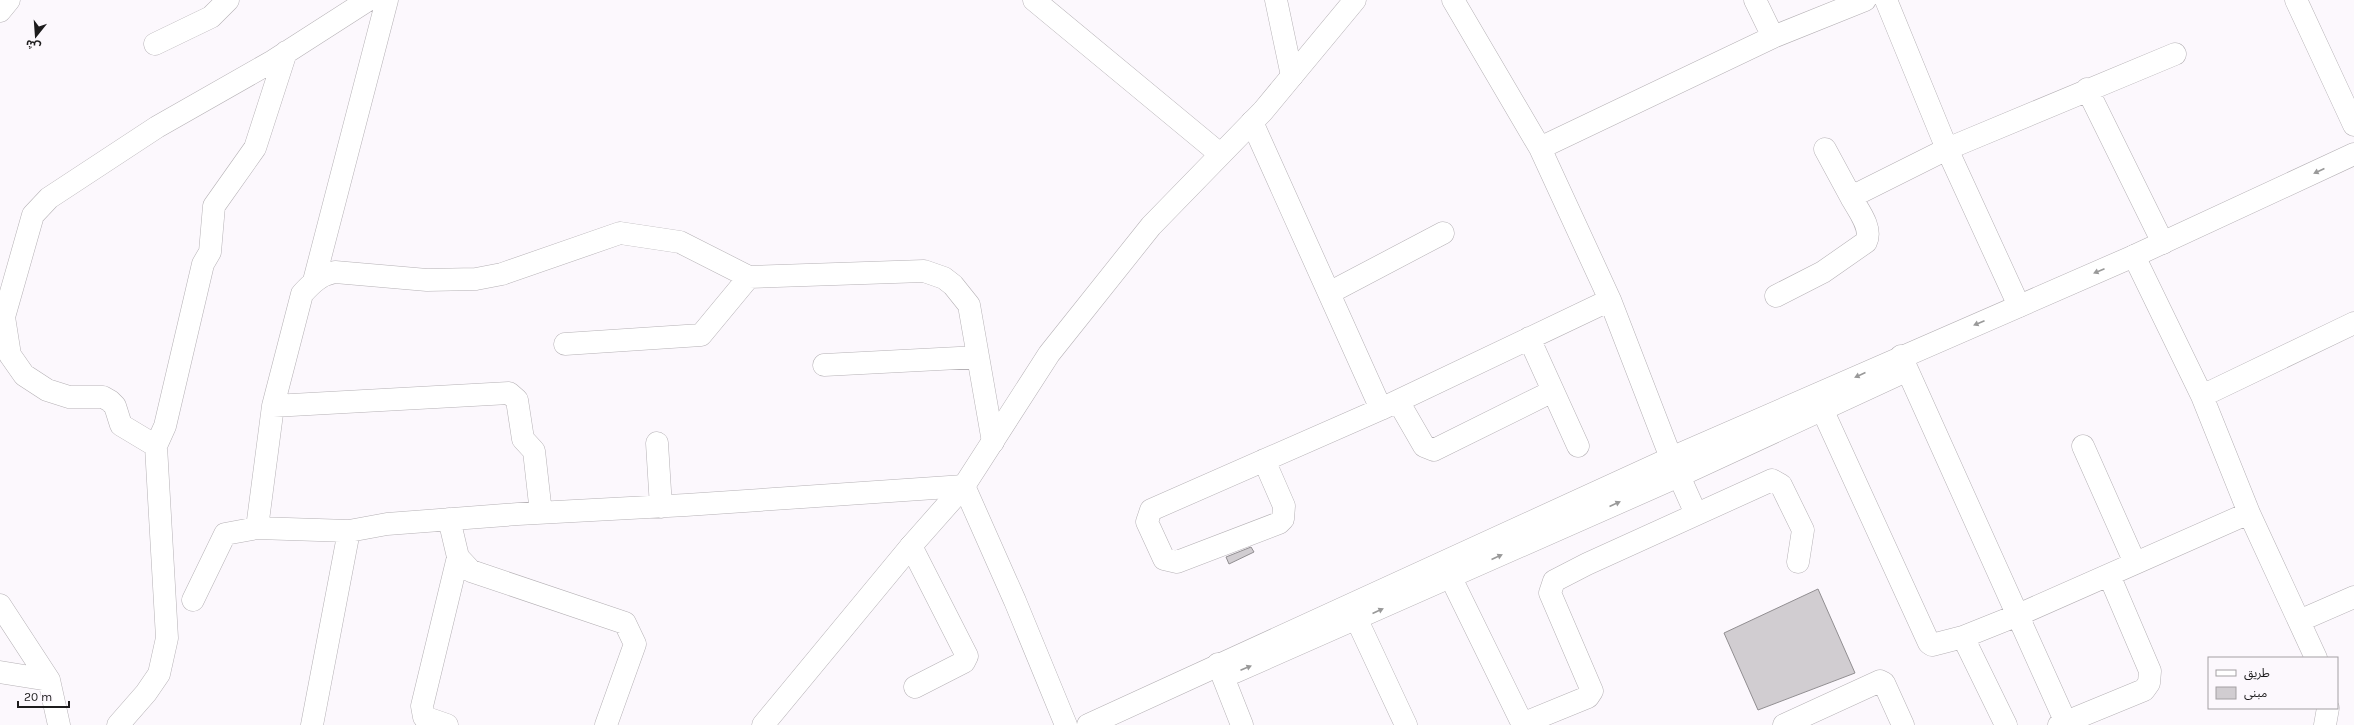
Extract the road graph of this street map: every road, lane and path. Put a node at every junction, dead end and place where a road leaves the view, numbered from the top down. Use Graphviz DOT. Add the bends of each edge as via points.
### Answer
graph roads {
  1 [pos="9,0"];
  2 [pos="228,0"];
  3 [pos="368,0"];
  4 [pos="387,0"];
  5 [pos="1034,0"];
  6 [pos="1276,0"];
  7 [pos="1355,0"];
  8 [pos="1453,0"];
  9 [pos="1755,0"];
  10 [pos="1865,0"];
  11 [pos="1886,0"];
  12 [pos="2296,0"];
  13 [pos="0,11"];
  14 [pos="1773,38"];
  15 [pos="155,44"];
  16 [pos="286,52"];
  17 [pos="2175,54"];
  18 [pos="1292,76"];
  19 [pos="2088,89"];
  20 [pos="1252,122"];
  21 [pos="2354,125"];
  22 [pos="1540,148"];
  23 [pos="1825,149"];
  24 [pos="1947,149"];
  25 [pos="1220,154"];
  26 [pos="2354,154"];
  27 [pos="2354,171"];
  28 [pos="1851,197"];
  29 [pos="1443,233"];
  30 [pos="2163,243"];
  31 [pos="2138,262"];
  32 [pos="749,277"];
  33 [pos="314,281"];
  34 [pos="1329,293"];
  35 [pos="5,296"];
  36 [pos="1776,296"];
  37 [pos="1610,300"];
  38 [pos="2019,306"];
  39 [pos="2354,323"];
  40 [pos="1529,338"];
  41 [pos="565,344"];
  42 [pos="978,357"];
  43 [pos="1905,363"];
  44 [pos="824,365"];
  45 [pos="1553,391"];
  46 [pos="2202,396"];
  47 [pos="1389,405"];
  48 [pos="273,406"];
  49 [pos="1822,409"];
  50 [pos="993,442"];
  51 [pos="657,443"];
  52 [pos="156,446"];
  53 [pos="1578,446"];
  54 [pos="2084,446"];
  55 [pos="1264,460"];
  56 [pos="1675,467"];
  57 [pos="964,486"];
  58 [pos="661,507"];
  59 [pos="541,513"];
  60 [pos="2249,513"];
  61 [pos="1696,514"];
  62 [pos="449,519"];
  63 [pos="257,528"];
  64 [pos="349,531"];
  65 [pos="911,546"];
  66 [pos="458,557"];
  67 [pos="1798,562"];
  68 [pos="2135,563"];
  69 [pos="2109,575"];
  70 [pos="1451,578"];
  71 [pos="2354,597"];
  72 [pos="193,600"];
  73 [pos="0,605"];
  74 [pos="2018,616"];
  75 [pos="1357,620"];
  76 [pos="2299,621"];
  77 [pos="1963,637"];
  78 [pos="2316,657"];
  79 [pos="1221,671"];
  80 [pos="0,672"];
  81 [pos="49,680"];
  82 [pos="915,687"];
  83 [pos="2328,709"];
  84 [pos="1522,724"];
  85 [pos="2064,724"];
  86 [pos="59,725"];
  87 [pos="118,725"];
  88 [pos="312,725"];
  89 [pos="448,725"];
  90 [pos="606,725"];
  91 [pos="763,725"];
  92 [pos="1066,725"];
  93 [pos="1088,725"];
  94 [pos="1121,725"];
  95 [pos="1242,725"];
  96 [pos="1406,725"];
  97 [pos="1784,725"];
  98 [pos="1903,725"];
  99 [pos="2006,725"];
  100 [pos="2325,725"];
  1 -- 13 [label="street"];
  2 -- 15 [label="street" via="211,18"];
  3 -- 16 [label="street"];
  4 -- 33 [label="street"];
  5 -- 25 [label="street"];
  6 -- 18 [label="street"];
  7 -- 18 [label="street"];
  8 -- 22 [label="street"];
  9 -- 14 [label="street"];
  10 -- 14 [label="street"];
  11 -- 24 [label="street"];
  12 -- 21 [label="street"];
  14 -- 22 [label="street"];
  16 -- 35 [label="street" via="157,128 49,198 33,215"];
  16 -- 52 [label="street" via="255,148 214,206 210,252 203,264 165,426"];
  17 -- 19 [label="street"];
  18 -- 20 [label="street"];
  19 -- 24 [label="street"];
  19 -- 30 [label="street"];
  20 -- 25 [label="street"];
  20 -- 34 [label="street"];
  22 -- 37 [label="street"];
  23 -- 28 [label="street"];
  24 -- 28 [label="street"];
  24 -- 38 [label="street"];
  25 -- 50 [label="street" via="1151,226 1059,342"];
  26 -- 30 [label="street, one-way"];
  27 -- 31 [label="street"];
  28 -- 36 [label="street" via="1868,229 1866,242 1823,272"];
  29 -- 34 [label="street"];
  30 -- 31 [label="street"];
  31 -- 38 [label="street, one-way"];
  31 -- 43 [label="street"];
  31 -- 46 [label="street"];
  32 -- 33 [label="street" via="680,242 620,233 502,274 476,279 427,280 335,272 324,274"];
  32 -- 41 [label="street" via="701,335"];
  32 -- 42 [label="street" via="924,271 935,274 953,285 969,305"];
  33 -- 48 [label="street" via="302,294"];
  34 -- 47 [label="street"];
  35 -- 52 [label="street" via="4,325 10,355 24,375 47,390 69,396 103,397 114,406 125,429"];
  37 -- 40 [label="street"];
  37 -- 56 [label="street"];
  38 -- 43 [label="street, one-way"];
  39 -- 46 [label="street"];
  40 -- 45 [label="street"];
  40 -- 47 [label="street"];
  42 -- 44 [label="street"];
  42 -- 50 [label="street"];
  43 -- 49 [label="street"];
  43 -- 56 [label="street, one-way"];
  43 -- 74 [label="street"];
  45 -- 47 [label="street" via="1434,450 1424,446"];
  45 -- 53 [label="street"];
  46 -- 60 [label="street"];
  47 -- 55 [label="street"];
  48 -- 59 [label="street" via="509,393 517,400 523,439 534,451"];
  48 -- 63 [label="street"];
  49 -- 56 [label="street"];
  49 -- 77 [label="street" via="1929,642 1932,645"];
  50 -- 57 [label="street"];
  51 -- 58 [label="street"];
  52 -- 87 [label="street" via="167,638 159,674 146,694"];
  54 -- 68 [label="street"];
  55 -- 55 [label="street" via="1151,510 1147,522 1164,560 1177,562 1279,523 1283,519 1284,506"];
  56 -- 61 [label="street"];
  70 -- 56 [label="street, one-way"];
  56 -- 79 [label="street"];
  57 -- 58 [label="street"];
  57 -- 65 [label="street"];
  57 -- 92 [label="street"];
  58 -- 59 [label="street"];
  59 -- 62 [label="street"];
  60 -- 68 [label="street"];
  60 -- 76 [label="street"];
  61 -- 67 [label="street" via="1772,480 1777,482 1781,485 1803,530"];
  61 -- 84 [label="street" via="1554,581 1550,593 1592,691 1588,697"];
  62 -- 64 [label="street" via="387,524"];
  62 -- 66 [label="street"];
  63 -- 64 [label="street"];
  63 -- 72 [label="street" via="225,534"];
  64 -- 88 [label="street"];
  65 -- 82 [label="street" via="967,656 964,662"];
  65 -- 91 [label="street"];
  66 -- 89 [label="street" via="422,706 424,717"];
  66 -- 90 [label="street" via="471,571 625,623 635,644"];
  68 -- 69 [label="street"];
  69 -- 74 [label="street"];
  69 -- 85 [label="street" via="2150,671 2150,680 2144,690"];
  75 -- 70 [label="street, one-way"];
  70 -- 84 [label="street"];
  71 -- 76 [label="street"];
  73 -- 81 [label="street"];
  74 -- 77 [label="street"];
  74 -- 85 [label="street"];
  79 -- 75 [label="street, one-way"];
  75 -- 96 [label="street"];
  76 -- 78 [label="street"];
  77 -- 99 [label="street"];
  79 -- 93 [label="street"];
  79 -- 94 [label="street"];
  79 -- 95 [label="street"];
  80 -- 81 [label="street"];
  81 -- 86 [label="street"];
  83 -- 100 [label="street"];
  97 -- 98 [label="street" via="1880,681 1884,683"];
}
